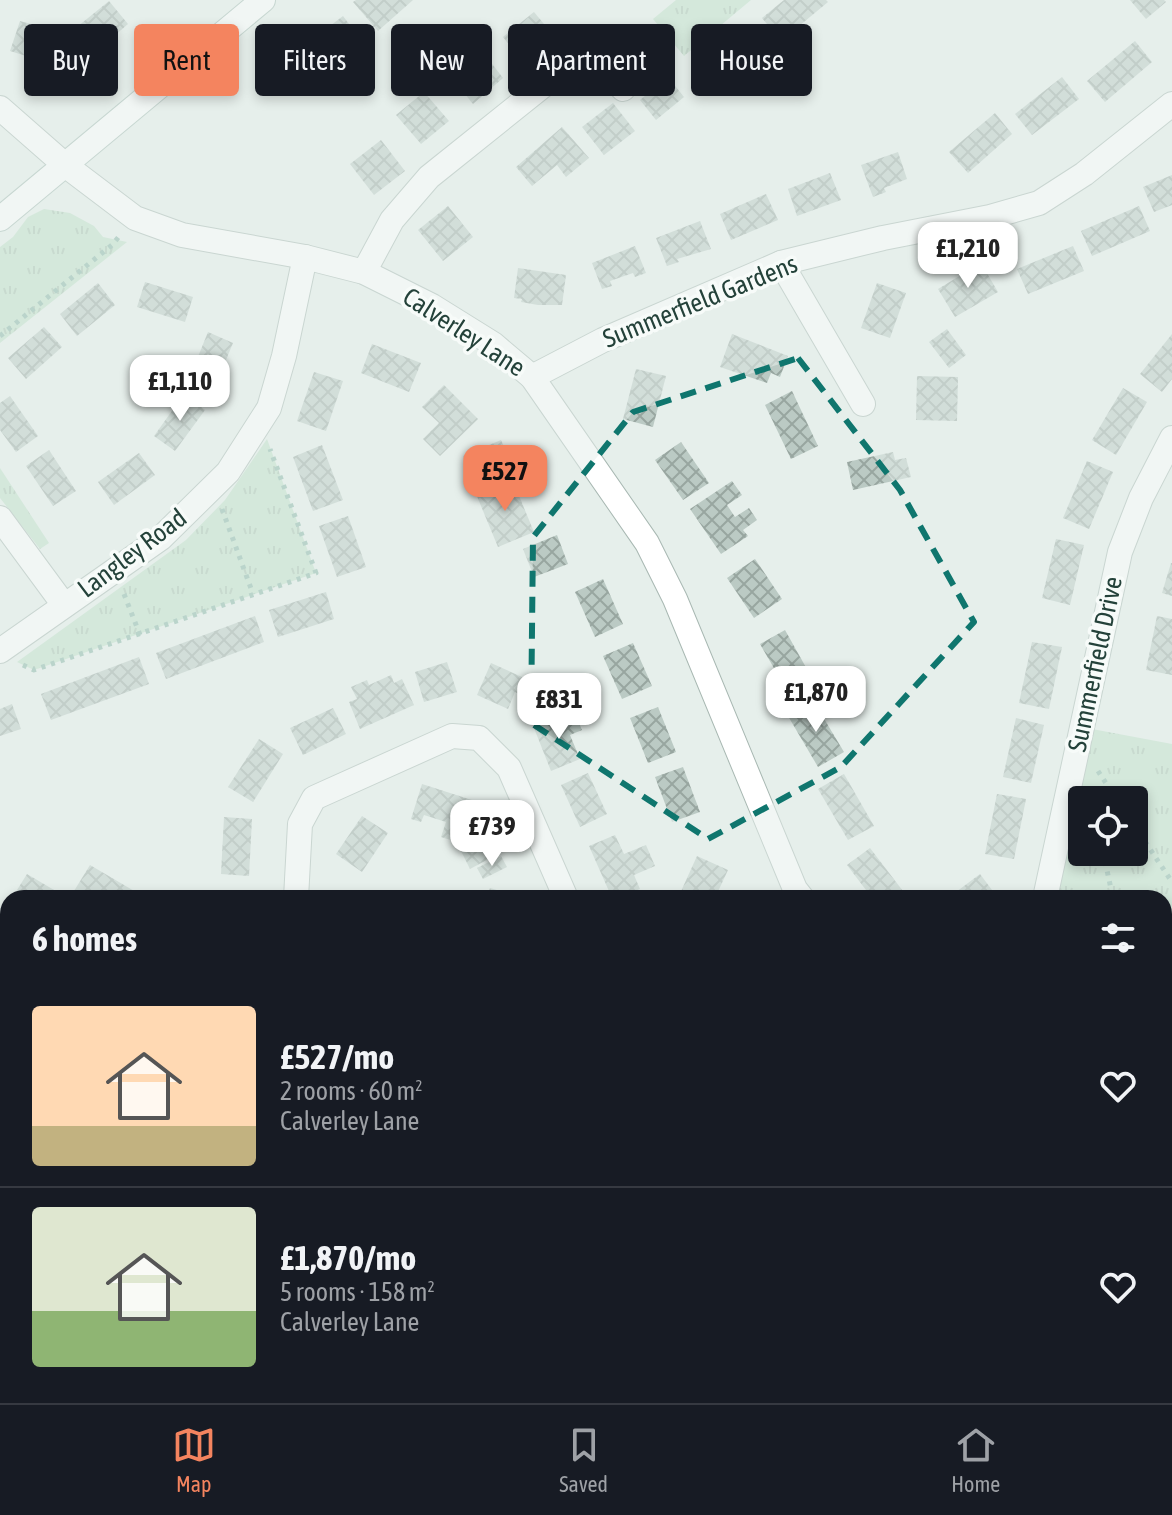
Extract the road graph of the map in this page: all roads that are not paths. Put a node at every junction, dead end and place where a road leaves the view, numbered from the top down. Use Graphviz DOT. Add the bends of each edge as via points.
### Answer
graph roads {
  1 [pos="263,0"];
  2 [pos="530,96"];
  3 [pos="1172,104"];
  4 [pos="0,108"];
  5 [pos="65,165"];
  6 [pos="0,219"];
  7 [pos="305,257"];
  8 [pos="781,263"];
  9 [pos="364,272"];
  10 [pos="532,377"];
  11 [pos="863,404"];
  12 [pos="1172,438"];
  13 [pos="0,518"];
  14 [pos="64,605"];
  15 [pos="9,656"];
  16 [pos="296,890"];
  17 [pos="562,890"];
  18 [pos="796,890"];
  19 [pos="1047,890"];
  1 -- 5 [label="street"];
  2 -- 9 [label="street" via="429,177 392,220"];
  3 -- 8 [label="street, Summerfield Gardens" via="1039,203"];
  4 -- 5 [label="street, Calverley Lane"];
  5 -- 6 [label="street"];
  5 -- 7 [label="street, Calverley Lane" via="135,218 182,235"];
  7 -- 9 [label="street, Calverley Lane"];
  7 -- 14 [label="street, Langley Road" via="269,408 228,472 161,538"];
  8 -- 10 [label="street, Summerfield Gardens" via="603,340"];
  8 -- 11 [label="street"];
  9 -- 10 [label="street, Calverley Lane" via="493,344"];
  10 -- 18 [label="street, Calverley Lane" via="647,543"];
  12 -- 19 [label="street, Summerfield Drive" via="1120,552"];
  13 -- 14 [label="street"];
  14 -- 15 [label="street, Langley Road"];
  16 -- 17 [label="street" via="300,824 314,798 452,736 479,738 509,768"];
}
